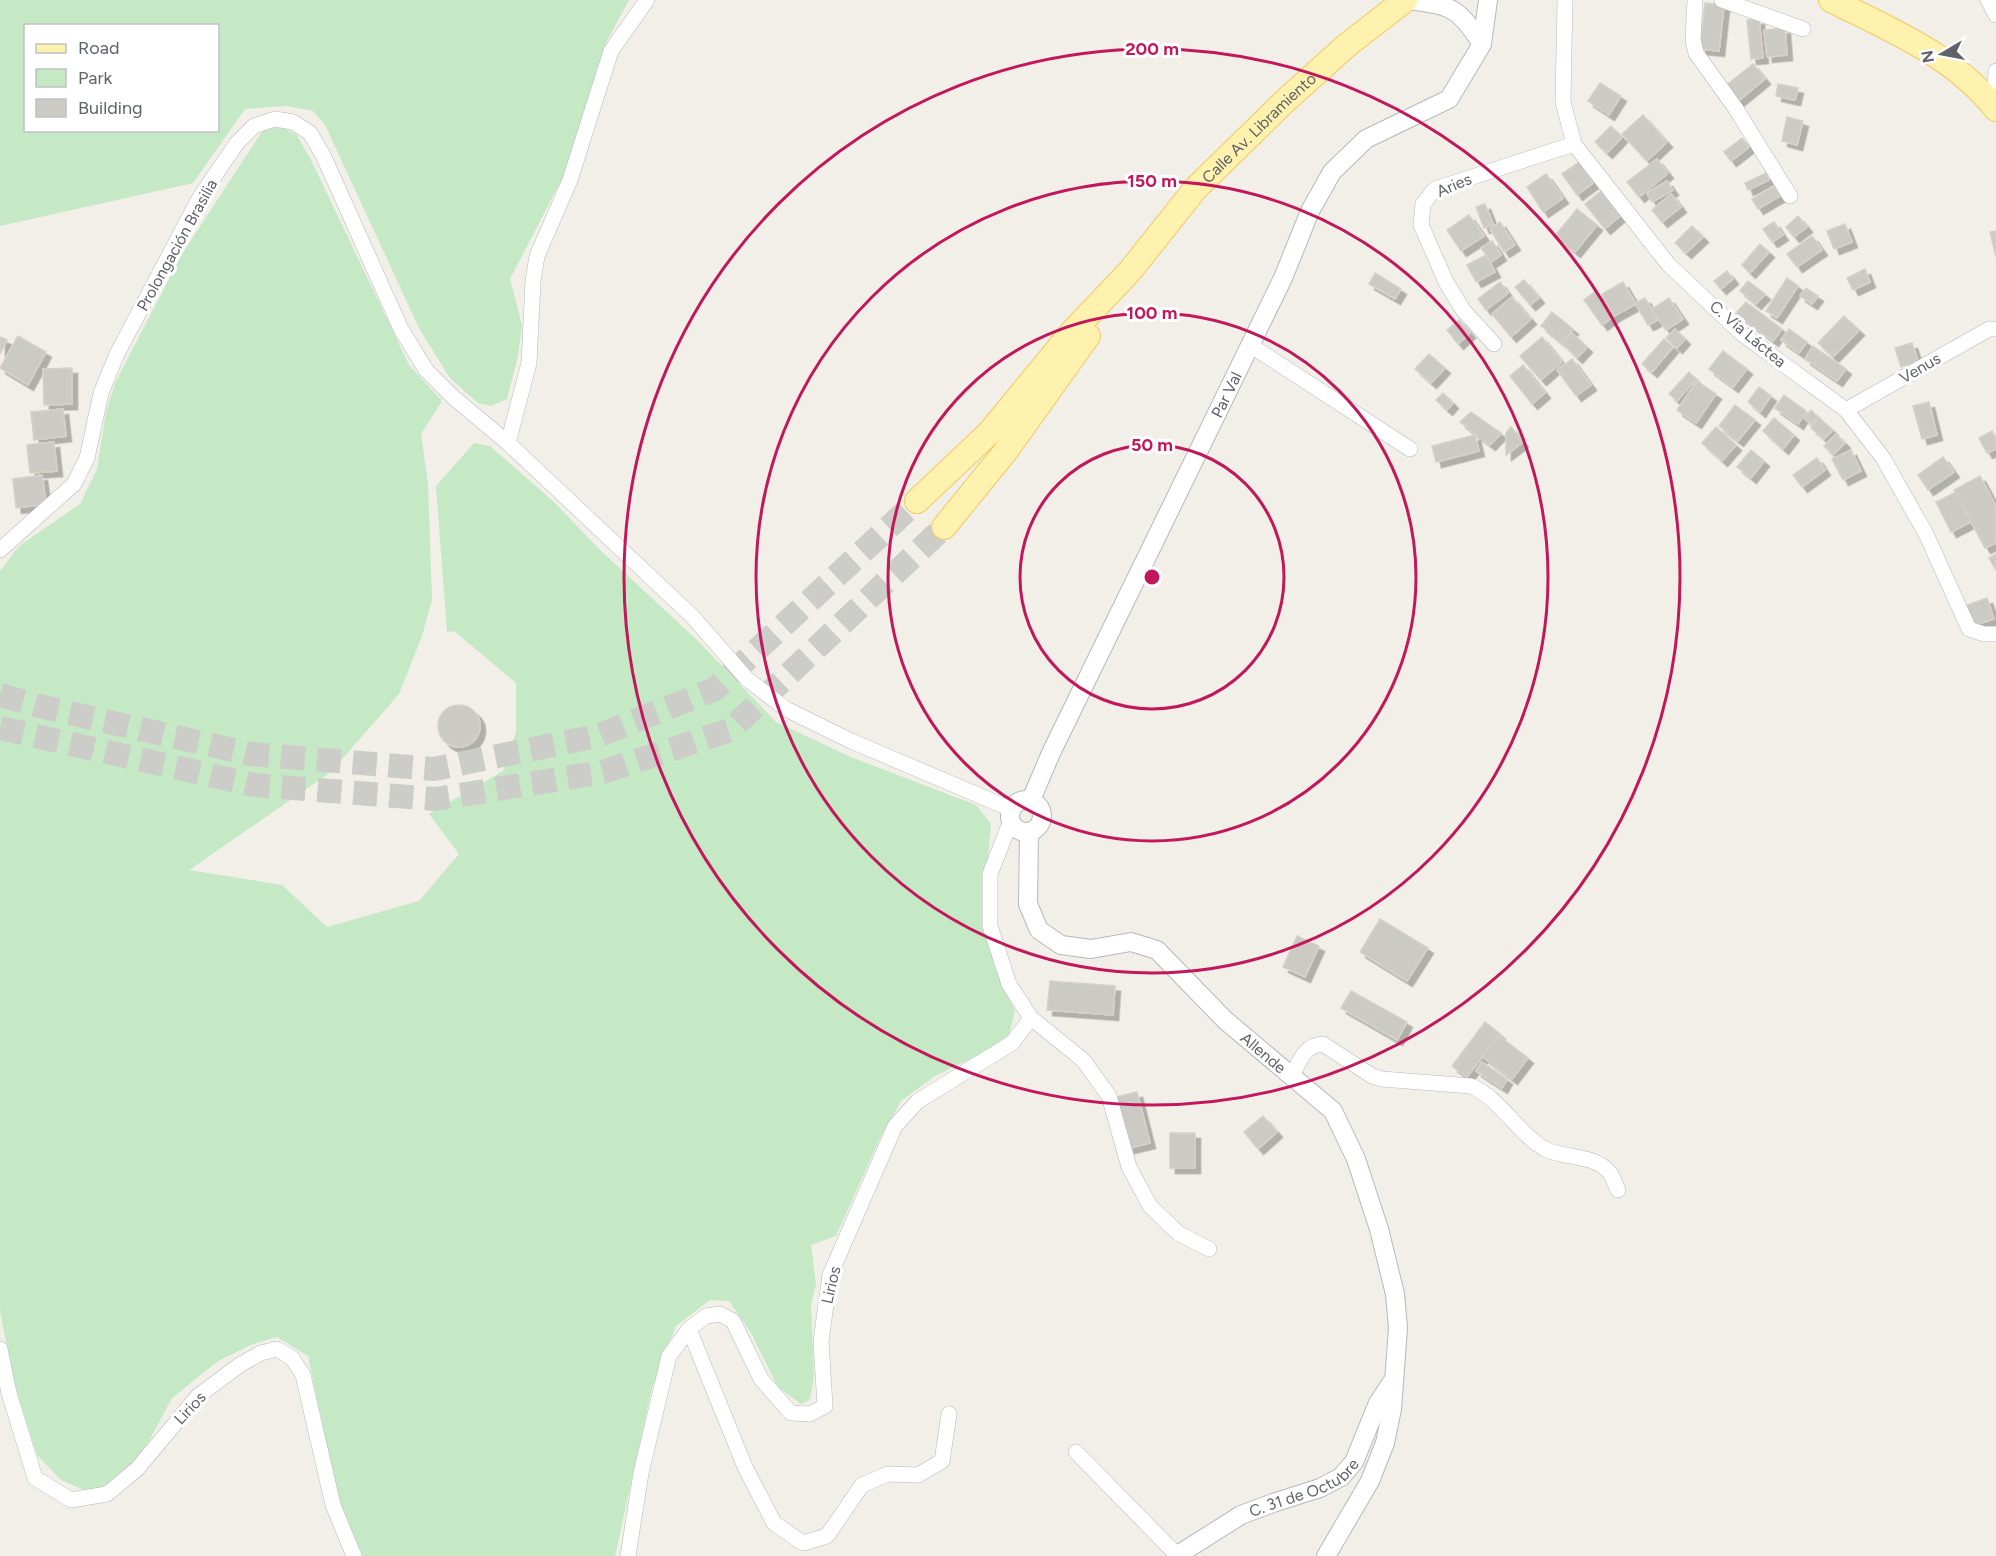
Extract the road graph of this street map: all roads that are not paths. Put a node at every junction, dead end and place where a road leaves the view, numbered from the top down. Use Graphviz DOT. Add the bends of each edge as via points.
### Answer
graph roads {
  1 [pos="648,0"];
  2 [pos="1407,0"];
  3 [pos="1488,0"];
  4 [pos="1565,0"];
  5 [pos="1695,0"];
  6 [pos="1722,0"];
  7 [pos="1831,0"];
  8 [pos="1988,0"];
  9 [pos="1996,15"];
  10 [pos="1803,29"];
  11 [pos="1482,44"];
  12 [pos="1996,71"];
  13 [pos="1995,108"];
  14 [pos="1574,144"];
  15 [pos="1790,196"];
  16 [pos="1130,271"];
  17 [pos="1996,329"];
  18 [pos="1494,344"];
  19 [pos="1250,345"];
  20 [pos="1846,410"];
  21 [pos="508,444"];
  22 [pos="1410,449"];
  23 [pos="917,501"];
  24 [pos="944,527"];
  25 [pos="0,550"];
  26 [pos="1996,634"];
  27 [pos="1030,800"];
  28 [pos="1011,816"];
  29 [pos="1029,833"];
  30 [pos="1031,1018"];
  31 [pos="1292,1076"];
  32 [pos="1618,1190"];
  33 [pos="1209,1249"];
  34 [pos="689,1329"];
  35 [pos="0,1349"];
  36 [pos="1392,1383"];
  37 [pos="949,1414"];
  38 [pos="1076,1452"];
  39 [pos="354,1556"];
  40 [pos="628,1556"];
  41 [pos="1176,1556"];
  42 [pos="1326,1556"];
  1 -- 21 [label="street" via="611,51 570,180 537,256 529,363"];
  2 -- 11 [label="street" via="1449,7 1464,18"];
  2 -- 16 [label="main road, Calle Av. Libramiento" via="1346,46 1196,188"];
  3 -- 11 [label="street, Par Val"];
  4 -- 14 [label="street, C. Vía Láctea" via="1563,102"];
  5 -- 15 [label="street" via="1696,53"];
  6 -- 10 [label="street"];
  7 -- 13 [label="main road" via="1928,48 1981,89"];
  8 -- 9 [label="street"];
  11 -- 19 [label="street, Par Val" via="1449,99 1366,139 1332,172 1310,211"];
  12 -- 13 [label="street"];
  14 -- 18 [label="street, Aries" via="1435,189 1423,204 1421,225 1446,282 1463,310"];
  14 -- 20 [label="street, C. Vía Láctea" via="1668,264 1741,333"];
  16 -- 23 [label="main road, Calle Av. Libramiento" via="1072,332 989,432"];
  16 -- 24 [label="main road, Calle Av. Libramiento" via="1005,452"];
  17 -- 20 [label="street, Venus" via="1989,329"];
  19 -- 22 [label="street"];
  19 -- 27 [label="street, Par Val"];
  20 -- 26 [label="street, C. Vía Láctea" via="1883,458 1926,534 1969,629"];
  21 -- 25 [label="street, Prolongación Brasilia" via="426,370 401,329 310,133 292,122 275,119 254,126 237,143 200,197 117,354 101,393 87,458 74,484"];
  21 -- 28 [label="street, Prolongación Brasilia" via="692,616 747,679 786,709"];
  27 -- 28 [label="street" via="1016,803"];
  27 -- 29 [label="street" via="1037,804 1042,817 1036,830"];
  28 -- 29 [label="street" via="1015,829"];
  28 -- 30 [label="street" via="990,874 990,926 1009,984"];
  29 -- 31 [label="street, Allende" via="1028,904 1039,930 1060,945 1091,949 1131,942 1157,950 1225,1020"];
  30 -- 33 [label="street" via="1083,1060 1109,1096 1129,1167 1150,1206 1178,1233"];
  30 -- 34 [label="street, Lirios" via="1012,1043 918,1101 895,1126 830,1275 821,1341 825,1406 810,1414 791,1413 761,1379 733,1321 720,1314 706,1316"];
  31 -- 32 [label="street" via="1310,1047 1323,1044 1382,1079 1471,1086 1483,1091 1548,1151 1600,1165 1610,1172"];
  31 -- 36 [label="street, Allende" via="1334,1111 1359,1169 1395,1294 1398,1328"];
  34 -- 37 [label="street" via="746,1467 774,1523 802,1543 827,1536 862,1485 888,1474 918,1475 942,1461"];
  34 -- 40 [label="street, Lirios" via="669,1356 641,1473"];
  35 -- 39 [label="street, Lirios" via="35,1478 71,1500 107,1494 137,1468 198,1396 241,1364 277,1349 292,1358 303,1375 333,1505"];
  36 -- 41 [label="street, C. 31 de Octubre" via="1378,1403 1354,1462 1341,1477 1241,1515"];
  36 -- 42 [label="street, Allende" via="1385,1443 1370,1481"];
  38 -- 41 [label="street"];
}
